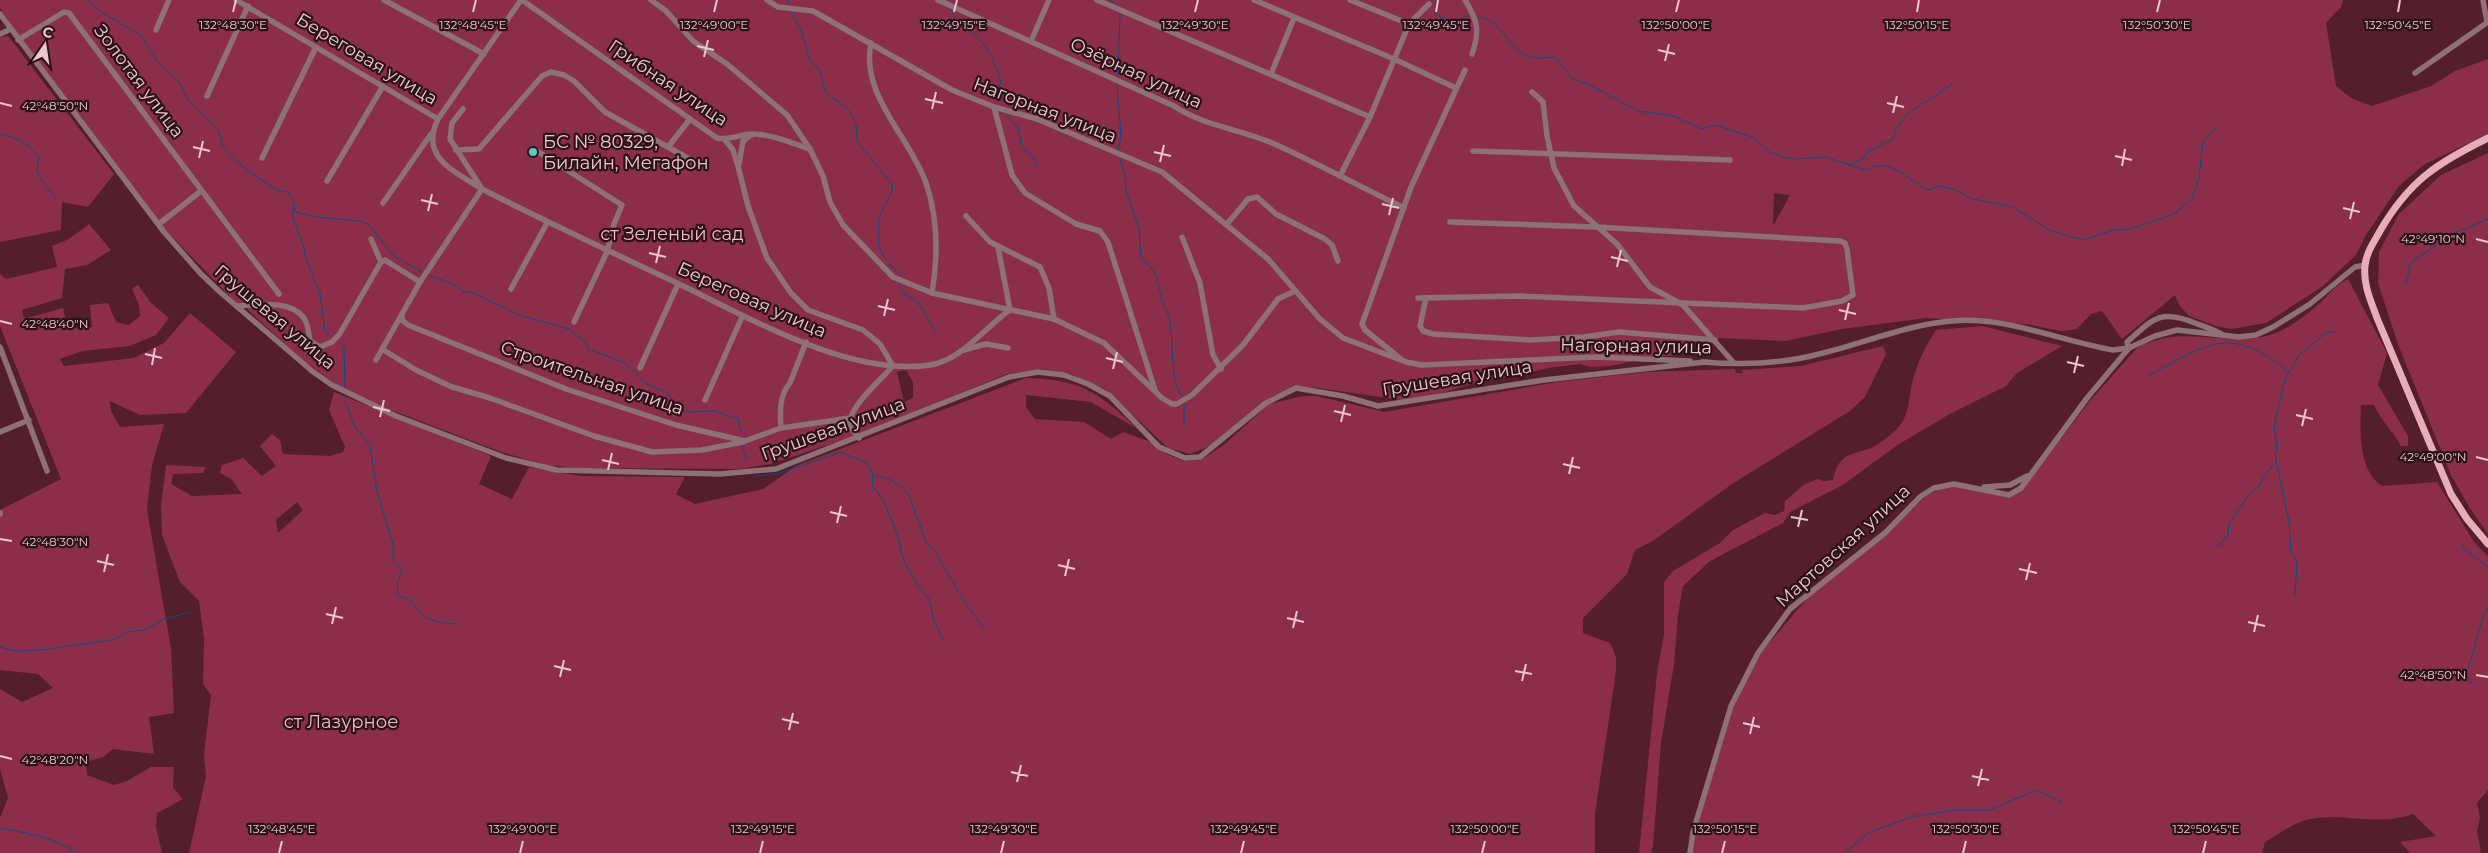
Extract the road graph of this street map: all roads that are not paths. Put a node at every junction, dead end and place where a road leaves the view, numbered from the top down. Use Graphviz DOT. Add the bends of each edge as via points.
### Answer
graph roads {
  1 [pos="169,0"];
  2 [pos="236,0"];
  3 [pos="384,0"];
  4 [pos="521,0"];
  5 [pos="651,0"];
  6 [pos="767,0"];
  7 [pos="938,0"];
  8 [pos="1049,0"];
  9 [pos="1097,0"];
  10 [pos="1254,0"];
  11 [pos="1350,0"];
  12 [pos="1465,0"];
  13 [pos="2483,0"];
  14 [pos="1429,4"];
  15 [pos="248,6"];
  16 [pos="0,14"];
  17 [pos="1294,18"];
  18 [pos="2487,22"];
  19 [pos="1409,24"];
  20 [pos="11,29"];
  21 [pos="156,30"];
  22 [pos="0,34"];
  23 [pos="18,40"];
  24 [pos="1031,41"];
  25 [pos="871,43"];
  26 [pos="316,47"];
  27 [pos="484,54"];
  28 [pos="1472,54"];
  29 [pos="1394,59"];
  30 [pos="1465,70"];
  31 [pos="2415,73"];
  32 [pos="1271,74"];
  33 [pos="383,86"];
  34 [pos="1456,88"];
  35 [pos="1532,92"];
  36 [pos="207,96"];
  37 [pos="994,107"];
  38 [pos="462,109"];
  39 [pos="1370,116"];
  40 [pos="438,118"];
  41 [pos="690,118"];
  42 [pos="432,134"];
  43 [pos="753,134"];
  44 [pos="2488,138"];
  45 [pos="725,140"];
  46 [pos="668,147"];
  47 [pos="810,149"];
  48 [pos="456,150"];
  49 [pos="537,151"];
  50 [pos="1473,151"];
  51 [pos="1551,154"];
  52 [pos="262,158"];
  53 [pos="1730,160"];
  54 [pos="693,161"];
  55 [pos="738,166"];
  56 [pos="1340,176"];
  57 [pos="327,181"];
  58 [pos="482,189"];
  59 [pos="201,191"];
  60 [pos="383,203"];
  61 [pos="1404,208"];
  62 [pos="966,216"];
  63 [pos="1450,222"];
  64 [pos="547,223"];
  65 [pos="159,224"];
  66 [pos="1227,224"];
  67 [pos="1596,227"];
  68 [pos="1182,237"];
  69 [pos="371,239"];
  70 [pos="998,247"];
  71 [pos="607,252"];
  72 [pos="1338,261"];
  73 [pos="381,262"];
  74 [pos="2365,265"];
  75 [pos="420,282"];
  76 [pos="678,284"];
  77 [pos="511,289"];
  78 [pos="1295,291"];
  79 [pos="932,293"];
  80 [pos="279,294"];
  81 [pos="1418,298"];
  82 [pos="1426,298"];
  83 [pos="1683,305"];
  84 [pos="237,306"];
  85 [pos="1010,310"];
  86 [pos="402,315"];
  87 [pos="742,317"];
  88 [pos="1054,319"];
  89 [pos="574,322"];
  90 [pos="2223,335"];
  91 [pos="1715,340"];
  92 [pos="806,342"];
  93 [pos="0,347"];
  94 [pos="1008,348"];
  95 [pos="2128,348"];
  96 [pos="382,349"];
  97 [pos="962,350"];
  98 [pos="376,360"];
  99 [pos="1406,362"];
  100 [pos="1705,362"];
  101 [pos="1733,362"];
  102 [pos="893,366"];
  103 [pos="640,368"];
  104 [pos="1221,368"];
  105 [pos="1156,391"];
  106 [pos="705,400"];
  107 [pos="850,418"];
  108 [pos="29,420"];
  109 [pos="781,428"];
  110 [pos="0,432"];
  111 [pos="859,438"];
  112 [pos="745,441"];
  113 [pos="47,471"];
  114 [pos="2030,474"];
  115 [pos="1976,486"];
  116 [pos="2488,544"];
  117 [pos="1690,853"];
  1 -- 21 [label="street"];
  2 -- 15 [label="street, Береговая улица"];
  3 -- 27 [label="street"];
  4 -- 27 [label="street"];
  4 -- 41 [label="street, Грибная улица"];
  5 -- 47 [label="street" via="666,11 693,41 727,64 787,115"];
  6 -- 25 [label="street, Нагорная улица" via="778,7 813,11"];
  7 -- 24 [label="street, Озёрная улица"];
  8 -- 24 [label="street"];
  9 -- 32 [label="street"];
  10 -- 17 [label="street"];
  11 -- 19 [label="street"];
  12 -- 28 [label="street" via="1474,14 1478,31"];
  13 -- 18 [label="street"];
  14 -- 19 [label="street"];
  15 -- 26 [label="street, Береговая улица"];
  15 -- 36 [label="street"];
  16 -- 20 [label="street, Грушевая улица"];
  17 -- 29 [label="street"];
  17 -- 32 [label="street"];
  18 -- 31 [label="street"];
  19 -- 29 [label="street"];
  20 -- 22 [label="street"];
  20 -- 23 [label="street, Грушевая улица"];
  23 -- 59 [label="street, Золотая улица" via="64,12 70,13"];
  23 -- 65 [label="street, Грушевая улица"];
  24 -- 56 [label="street, Озёрная улица" via="1174,106 1191,118 1255,136"];
  25 -- 37 [label="street, Нагорная улица" via="952,90"];
  25 -- 79 [label="street" via="868,59 880,100 926,184 936,233"];
  26 -- 33 [label="street, Береговая улица"];
  26 -- 52 [label="street"];
  27 -- 40 [label="street"];
  29 -- 34 [label="street"];
  29 -- 39 [label="street"];
  30 -- 34 [label="street"];
  32 -- 39 [label="street"];
  33 -- 40 [label="street, Береговая улица"];
  33 -- 57 [label="street"];
  34 -- 61 [label="street"];
  35 -- 51 [label="street" via="1543,102 1546,110 1546,136"];
  37 -- 66 [label="street, Нагорная улица" via="1037,119 1162,172"];
  37 -- 105 [label="street" via="1012,175 1025,193 1076,224 1100,231 1108,242"];
  38 -- 48 [label="street" via="449,130"];
  39 -- 56 [label="street"];
  40 -- 42 [label="street, Береговая улица"];
  41 -- 45 [label="street, Грибная улица"];
  41 -- 46 [label="street"];
  42 -- 58 [label="street, Береговая улица" via="435,152 442,162"];
  42 -- 60 [label="street"];
  43 -- 45 [label="street, Грибная улица"];
  43 -- 47 [label="street, Грибная улица"];
  43 -- 55 [label="street" via="744,141"];
  44 -- 74 [label="main road" via="2414,183 2387,219 2368,252"];
  45 -- 55 [label="street"];
  46 -- 48 [label="street" via="606,112 574,81 551,72 537,80 479,148"];
  46 -- 54 [label="street"];
  47 -- 79 [label="street" via="823,176 830,202 843,225 893,278"];
  48 -- 58 [label="street"];
  49 -- 71 [label="street" via="622,205"];
  50 -- 51 [label="street"];
  51 -- 53 [label="street"];
  51 -- 67 [label="street" via="1574,206"];
  55 -- 102 [label="street" via="767,258 791,293 808,310 863,330 880,344"];
  56 -- 61 [label="street, Озёрная улица"];
  58 -- 64 [label="street, Береговая улица"];
  58 -- 75 [label="street"];
  59 -- 65 [label="street"];
  59 -- 80 [label="street"];
  61 -- 99 [label="street" via="1362,324 1365,330"];
  62 -- 70 [label="street" via="981,235"];
  63 -- 67 [label="street"];
  64 -- 71 [label="street, Береговая улица"];
  64 -- 77 [label="street"];
  65 -- 84 [label="street, Грушевая улица" via="201,274"];
  66 -- 72 [label="street" via="1248,199 1257,197 1276,214 1325,239 1332,245"];
  66 -- 78 [label="street, Нагорная улица" via="1268,258"];
  67 -- 83 [label="street" via="1617,244 1650,287"];
  67 -- 83 [label="street" via="1845,243 1853,295 1842,301 1803,308"];
  68 -- 104 [label="street" via="1200,282 1213,355"];
  69 -- 73 [label="street"];
  70 -- 85 [label="street"];
  70 -- 88 [label="street" via="1040,268 1049,288"];
  71 -- 76 [label="street, Береговая улица"];
  71 -- 89 [label="street"];
  73 -- 75 [label="street" via="385,260"];
  73 -- 84 [label="street" via="339,335 320,347 310,341 305,320 298,312 285,306"];
  74 -- 90 [label="street" via="2344,274 2310,304 2273,327 2239,337"];
  74 -- 116 [label="main road" via="2367,291 2446,484 2460,510"];
  75 -- 86 [label="street"];
  76 -- 87 [label="street, Береговая улица"];
  76 -- 103 [label="street"];
  78 -- 99 [label="street, Нагорная улица" via="1342,338"];
  78 -- 104 [label="street" via="1278,299"];
  79 -- 85 [label="street"];
  81 -- 82 [label="street"];
  82 -- 83 [label="street" via="1520,296 1644,300"];
  82 -- 91 [label="street" via="1420,326 1423,331 1433,334 1530,340 1619,332"];
  83 -- 91 [label="street"];
  84 -- 111 [label="street, Грушевая улица" via="312,371 366,403 506,458 557,470 747,473 776,469"];
  85 -- 88 [label="street"];
  85 -- 97 [label="street, Береговая улица"];
  86 -- 96 [label="street"];
  86 -- 112 [label="street, Строительная улица" via="402,320 408,325 566,389 676,425"];
  87 -- 92 [label="street, Береговая улица"];
  87 -- 106 [label="street"];
  88 -- 105 [label="street" via="1104,343"];
  90 -- 95 [label="street" via="2177,330"];
  90 -- 95 [label="street" via="2175,315 2163,315 2127,342"];
  91 -- 101 [label="street"];
  92 -- 102 [label="street, Береговая улица" via="844,356"];
  92 -- 109 [label="street" via="781,402"];
  93 -- 108 [label="street"];
  94 -- 97 [label="street" via="986,344"];
  95 -- 101 [label="street, Нагорная улица" via="2099,348 2058,336 1980,321 1952,321 1817,355 1776,362"];
  95 -- 114 [label="street, Мартовская улица"];
  96 -- 98 [label="street"];
  96 -- 112 [label="street" via="452,387 594,436 652,452 702,450"];
  97 -- 102 [label="street, Береговая улица" via="947,360 930,365"];
  99 -- 100 [label="street, Нагорная улица" via="1422,365 1597,357"];
  100 -- 101 [label="street, Нагорная улица"];
  100 -- 111 [label="street, Грушевая улица" via="1544,380 1378,406 1296,388 1266,403 1200,457 1185,458 1159,447 1110,396 1064,375 1038,372 1009,377"];
  102 -- 107 [label="street"];
  104 -- 105 [label="street" via="1192,395 1177,404 1172,404"];
  107 -- 109 [label="street"];
  107 -- 111 [label="street" via="850,426"];
  108 -- 110 [label="street"];
  108 -- 113 [label="street"];
  109 -- 112 [label="street"];
  114 -- 115 [label="street" via="2010,485"];
  114 -- 115 [label="street, Мартовская улица" via="2021,488 2009,495"];
  115 -- 117 [label="street, Мартовская улица" via="1954,484 1934,488 1921,496 1886,532 1790,609 1758,653 1731,706 1693,832"];
}
